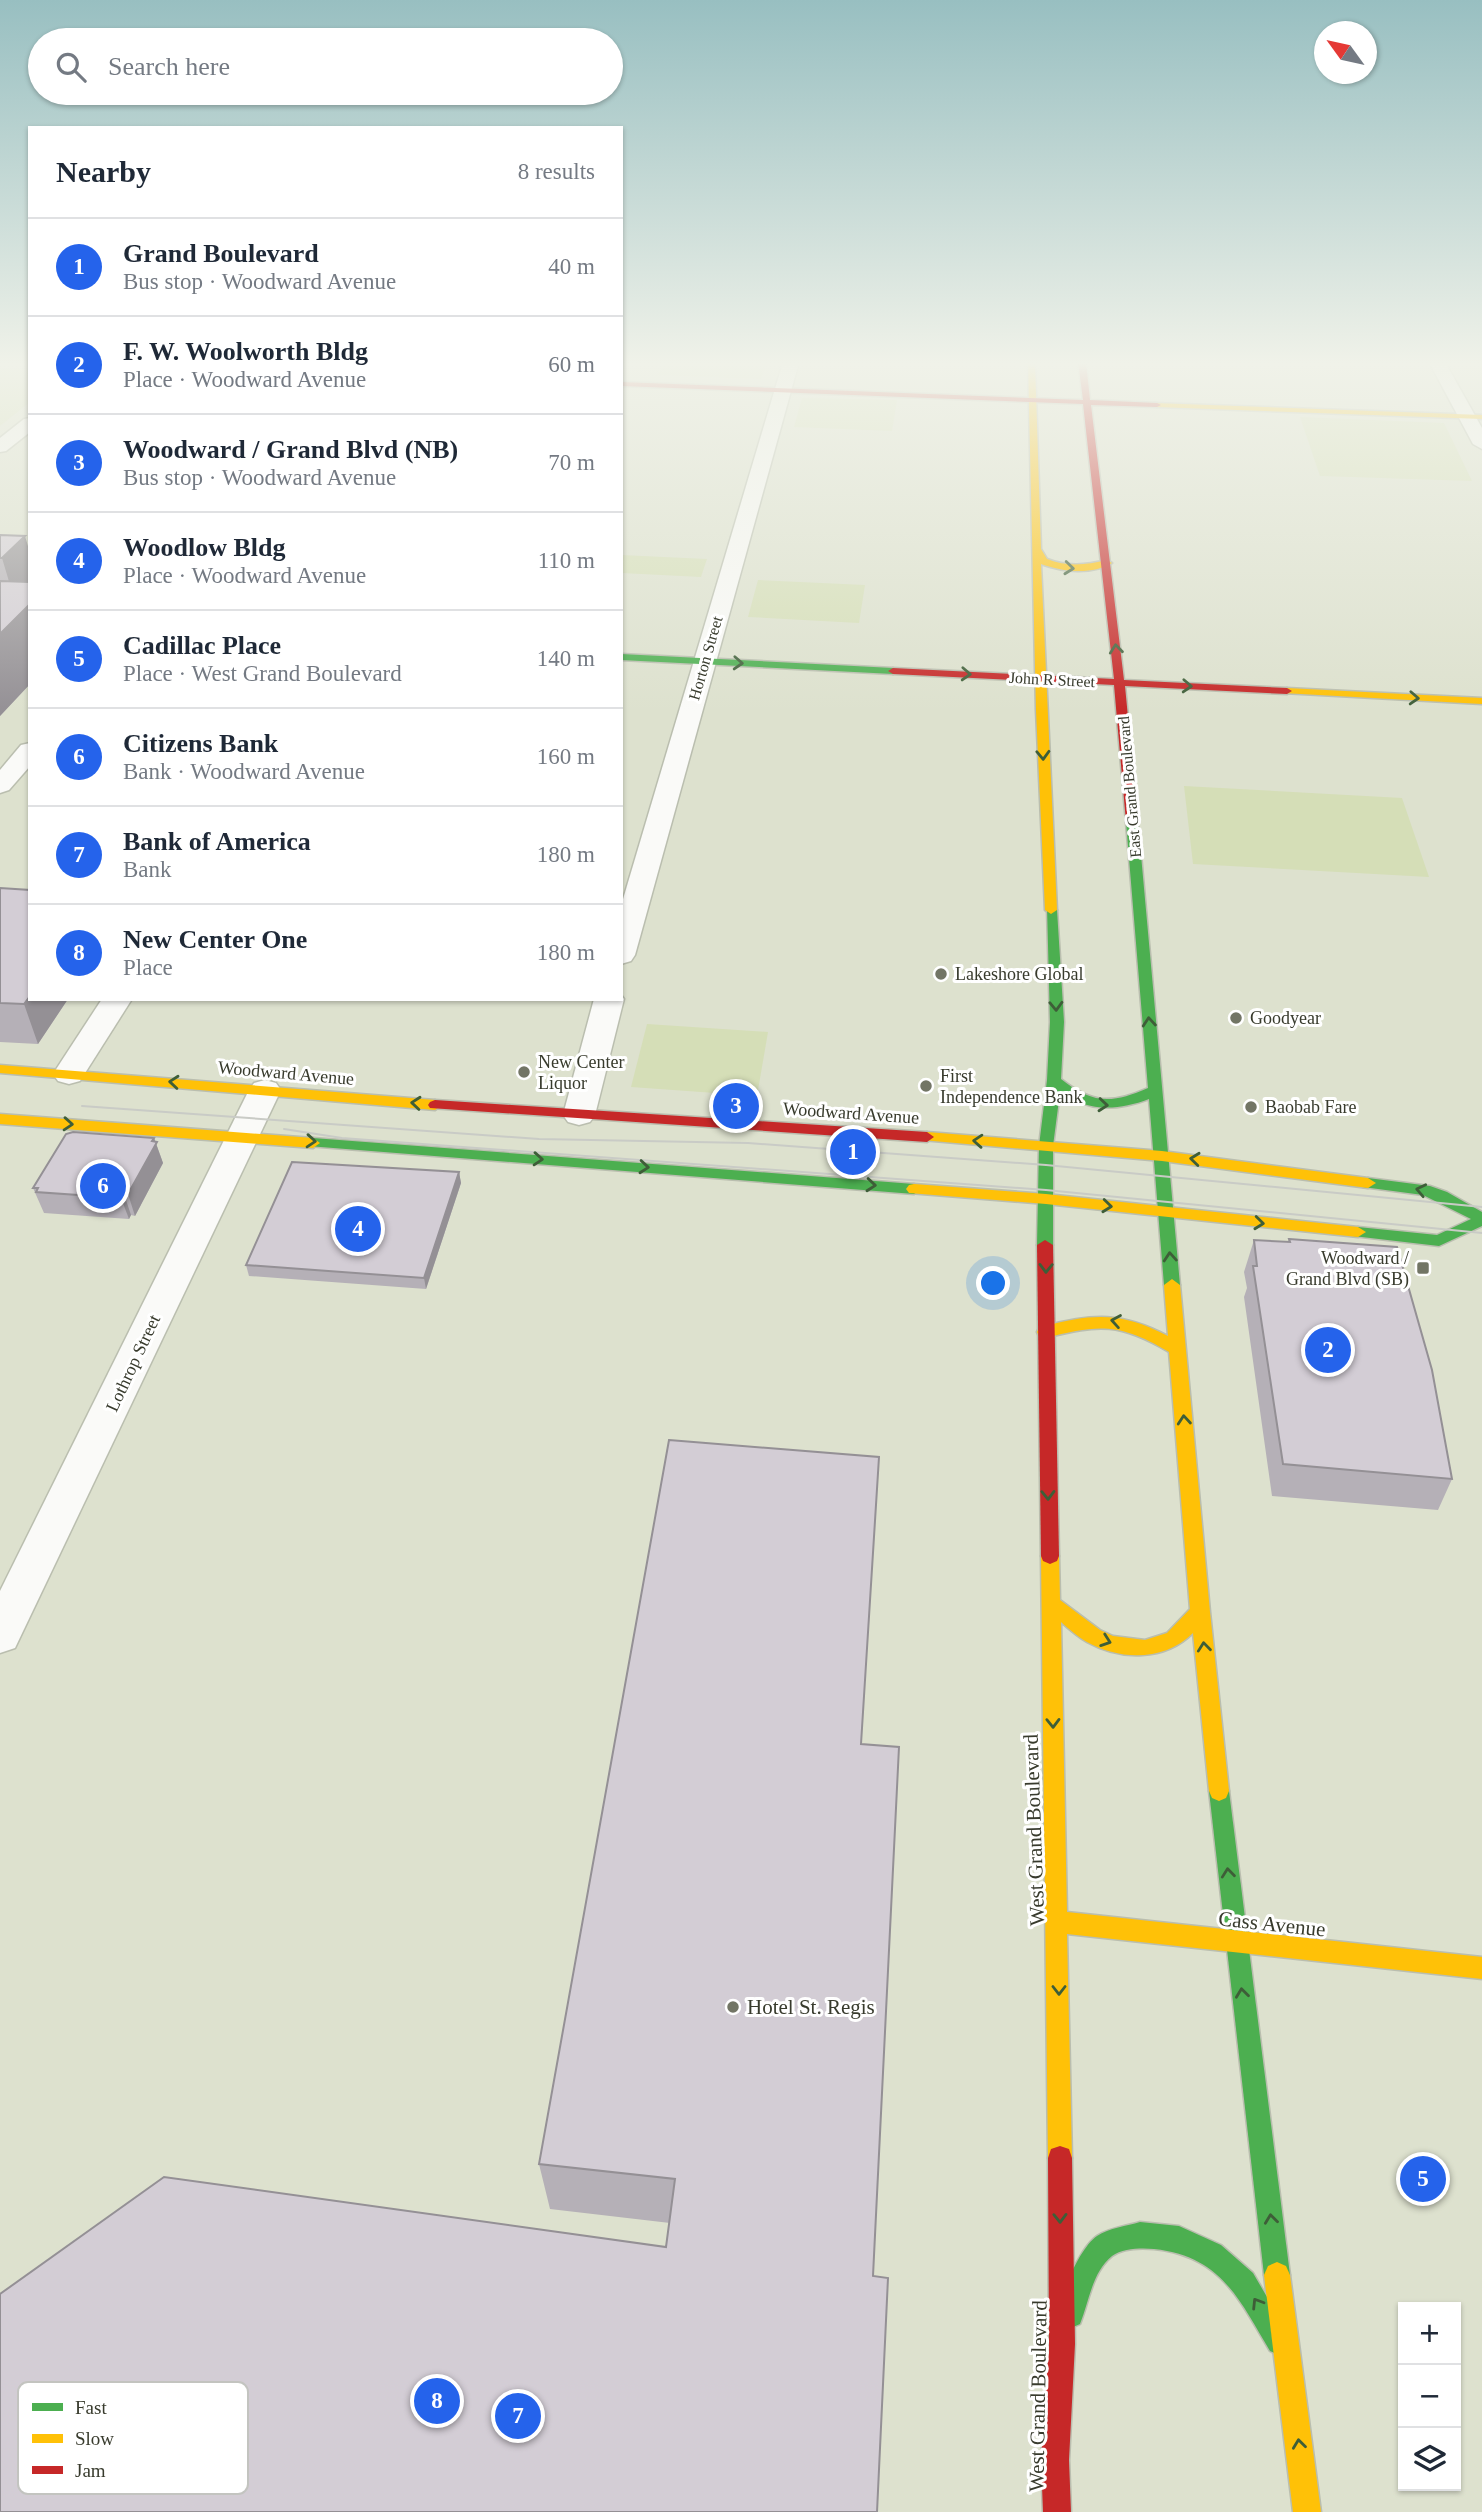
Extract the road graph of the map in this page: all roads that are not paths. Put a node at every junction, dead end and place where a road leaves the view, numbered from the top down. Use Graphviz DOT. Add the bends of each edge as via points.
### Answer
graph roads {
  1 [pos="757,479"];
  2 [pos="1042,479"];
  3 [pos="1088,479"];
  4 [pos="1037,550"];
  5 [pos="1107,563"];
  6 [pos="623,657"];
  7 [pos="705,661"];
  8 [pos="1041,678"];
  9 [pos="1119,682"];
  10 [pos="1482,701"];
  11 [pos="1107,710"];
  12 [pos="1123,726"];
  13 [pos="28,752"];
  14 [pos="0,785"];
  15 [pos="623,948"];
  16 [pos="116,1001"];
  17 [pos="609,1001"];
  18 [pos="0,1069"];
  19 [pos="69,1074"];
  20 [pos="1054,1080"];
  21 [pos="265,1090"];
  22 [pos="1156,1090"];
  23 [pos="579,1115"];
  24 [pos="0,1119"];
  25 [pos="243,1136"];
  26 [pos="1046,1146"];
  27 [pos="1161,1156"];
  28 [pos="1046,1199"];
  29 [pos="1167,1213"];
  30 [pos="1482,1219"];
  31 [pos="1045,1332"];
  32 [pos="1178,1349"];
  33 [pos="1050,1603"];
  34 [pos="1200,1612"];
  35 [pos="0,1635"];
  36 [pos="1058,1922"];
  37 [pos="1236,1941"];
  38 [pos="1482,1968"];
  39 [pos="1062,2344"];
  40 [pos="1290,2363"];
  41 [pos="1057,2512"];
  42 [pos="1307,2512"];
  1 -- 7 [label="street, Horton Street"];
  2 -- 4 [label="main road"];
  3 -- 5 [label="main road, East Grand Boulevard"];
  4 -- 5 [label="main road, one-way" via="1043,561 1068,569"];
  4 -- 8 [label="main road"];
  9 -- 5 [label="main road, East Grand Boulevard, one-way"];
  6 -- 7 [label="main road, John R Street"];
  7 -- 8 [label="main road, John R Street, one-way"];
  7 -- 15 [label="street, Horton Street"];
  8 -- 9 [label="main road, John R Street"];
  8 -- 20 [label="main road, one-way" via="1047,708"];
  9 -- 10 [label="main road, John R Street, one-way"];
  9 -- 12 [label="main road, East Grand Boulevard"];
  11 -- 12 [label="main road"];
  22 -- 12 [label="main road, East Grand Boulevard, one-way"];
  13 -- 14 [label="street"];
  16 -- 19 [label="street"];
  17 -- 23 [label="street"];
  18 -- 19 [label="main road, Woodward Avenue"];
  21 -- 19 [label="main road, Woodward Avenue, one-way"];
  20 -- 22 [label="main road, one-way" via="1076,1097 1105,1106 1136,1100"];
  20 -- 26 [label="main road"];
  23 -- 21 [label="main road, Woodward Avenue, one-way"];
  21 -- 25 [label="street, Lothrop Street"];
  22 -- 27 [label="main road, East Grand Boulevard"];
  26 -- 23 [label="main road, Woodward Avenue, one-way"];
  24 -- 25 [label="main road, Woodward Avenue, one-way"];
  25 -- 28 [label="main road, Woodward Avenue, one-way"];
  25 -- 35 [label="street, Lothrop Street"];
  26 -- 27 [label="main road, Woodward Avenue"];
  26 -- 28 [label="main road, West Grand Boulevard"];
  27 -- 29 [label="main road, East Grand Boulevard"];
  30 -- 27 [label="main road, Woodward Avenue, one-way" via="1425,1190"];
  28 -- 29 [label="main road, Woodward Avenue, one-way"];
  28 -- 31 [label="main road, West Grand Boulevard, one-way"];
  29 -- 30 [label="main road, Woodward Avenue, one-way" via="1439,1241"];
  32 -- 29 [label="main road, one-way"];
  32 -- 31 [label="main road, one-way" via="1145,1329 1100,1319"];
  31 -- 33 [label="main road, West Grand Boulevard, one-way"];
  34 -- 32 [label="main road, one-way"];
  33 -- 34 [label="main road, one-way" via="1093,1636 1112,1644 1145,1648 1173,1640"];
  33 -- 36 [label="main road, West Grand Boulevard, one-way"];
  37 -- 34 [label="main road, one-way"];
  36 -- 37 [label="main road, Cass Avenue"];
  36 -- 39 [label="main road, West Grand Boulevard, one-way"];
  37 -- 38 [label="main road, Cass Avenue"];
  40 -- 37 [label="main road, one-way"];
  40 -- 39 [label="main road, one-way" via="1244,2282 1212,2254 1180,2239 1140,2235 1105,2245 1084,2273"];
  39 -- 41 [label="main road, West Grand Boulevard" via="1055,2460"];
  42 -- 40 [label="main road, one-way"];
}
